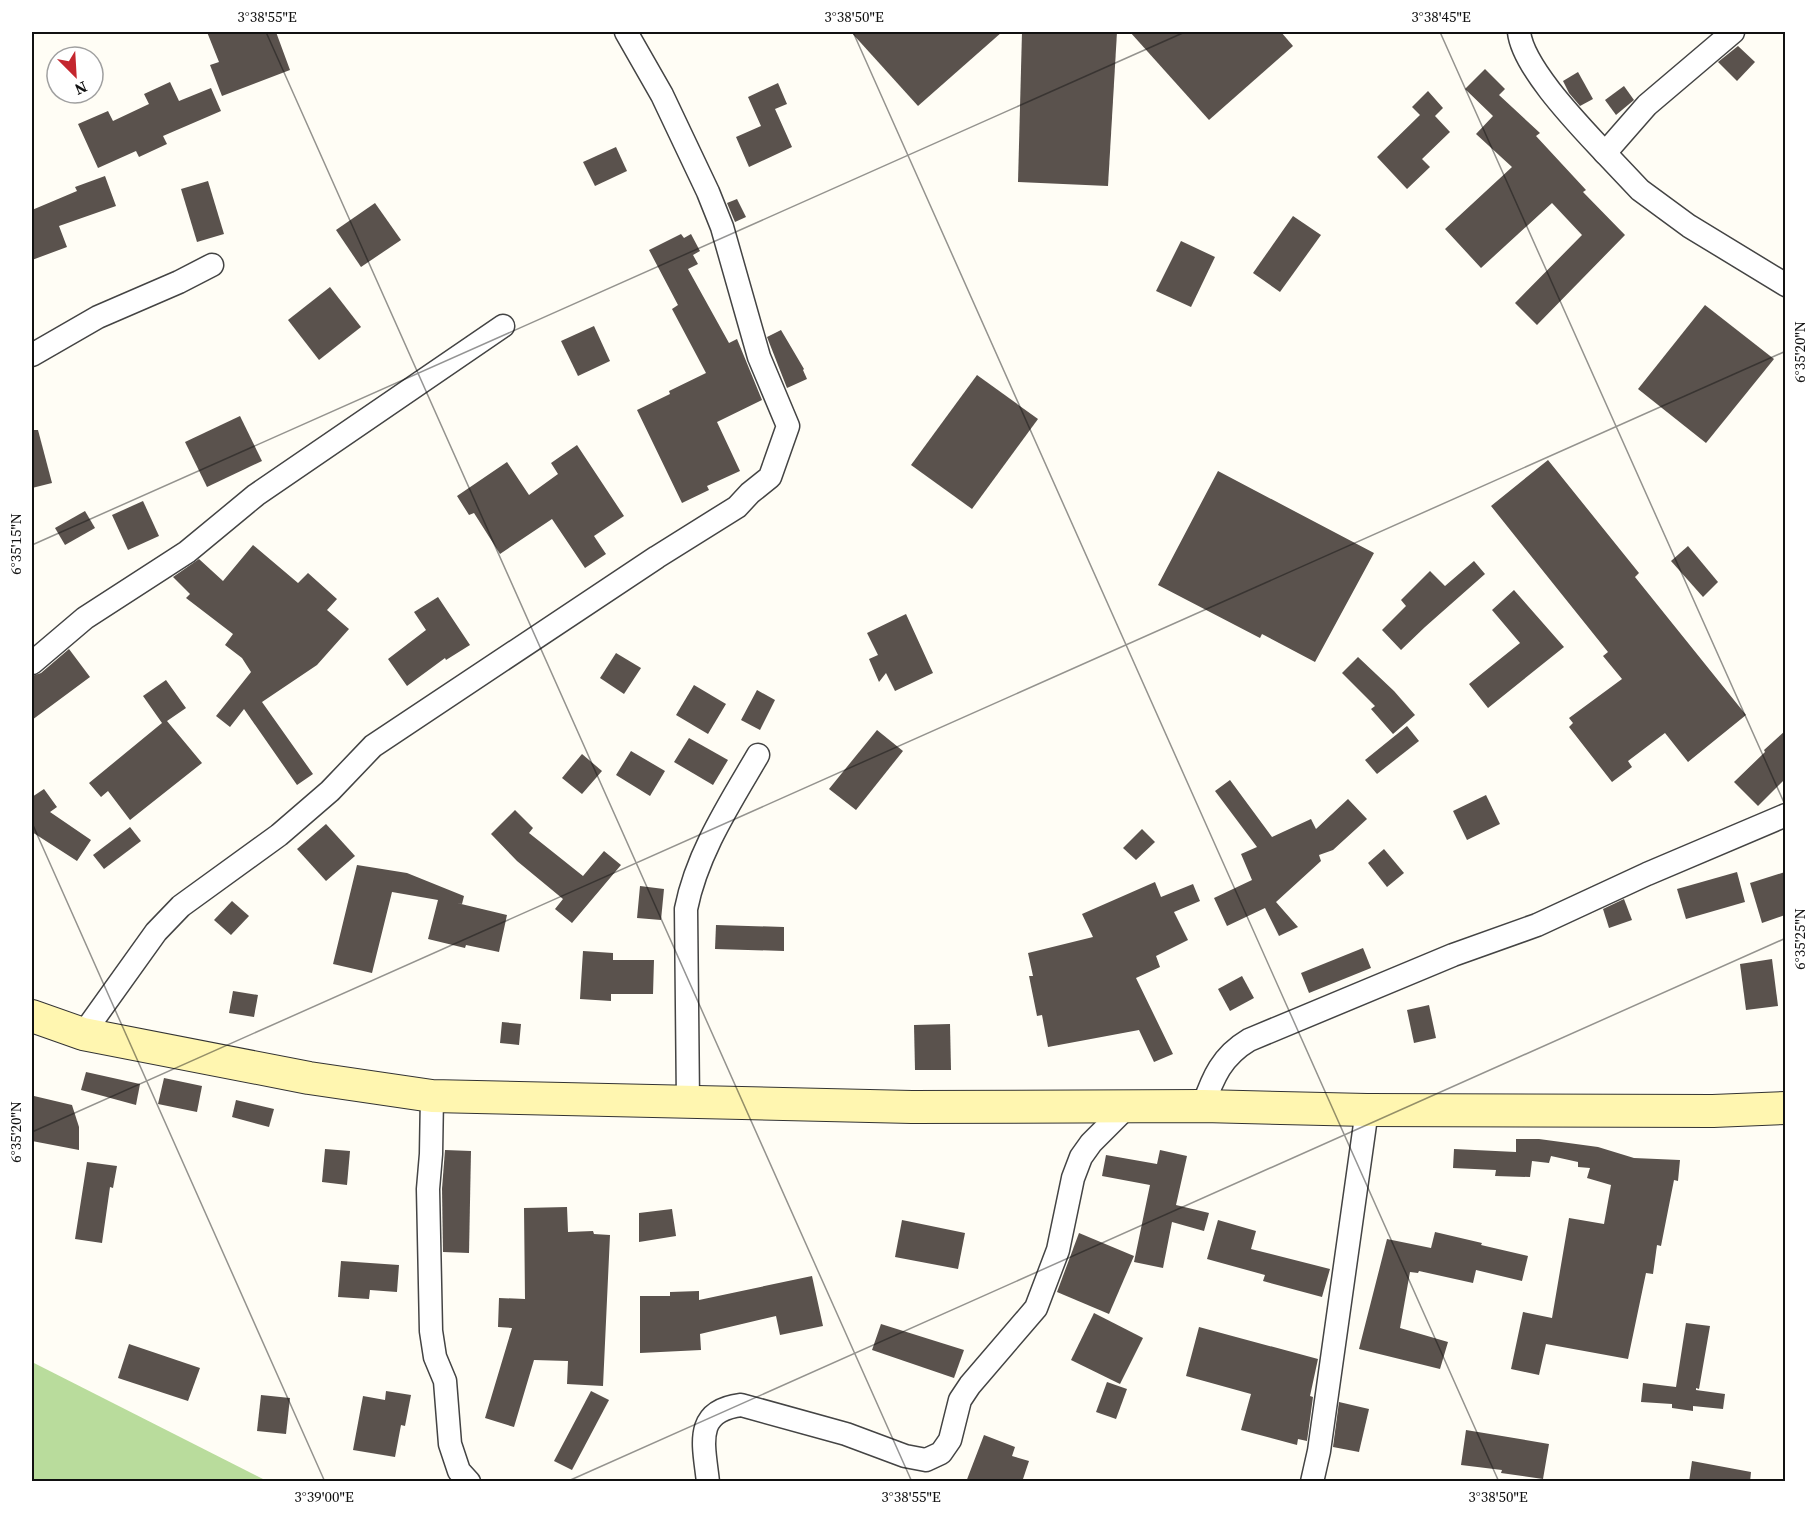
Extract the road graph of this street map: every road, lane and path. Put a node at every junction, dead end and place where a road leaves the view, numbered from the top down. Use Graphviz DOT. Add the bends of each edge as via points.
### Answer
graph roads {
  1 [pos="626,32"];
  2 [pos="1519,32"];
  3 [pos="1733,32"];
  4 [pos="1605,153"];
  5 [pos="213,265"];
  6 [pos="1785,285"];
  7 [pos="503,326"];
  8 [pos="32,355"];
  9 [pos="32,663"];
  10 [pos="758,755"];
  11 [pos="1785,816"];
  12 [pos="32,1016"];
  13 [pos="83,1034"];
  14 [pos="432,1096"];
  15 [pos="688,1102"];
  16 [pos="1128,1106"];
  17 [pos="1203,1106"];
  18 [pos="1785,1108"];
  19 [pos="1367,1110"];
  20 [pos="469,1482"];
  21 [pos="708,1482"];
  22 [pos="1312,1482"];
  1 -- 13 [label="street" via="662,94 722,227 759,357 788,426 770,477 737,507 373,746 330,791 279,834 181,906 156,932"];
  2 -- 4 [label="street" via="1529,60 1553,96"];
  3 -- 4 [label="street" via="1647,105"];
  4 -- 6 [label="street" via="1640,190 1689,226"];
  5 -- 8 [label="street" via="98,317"];
  7 -- 9 [label="street" via="256,495 187,552 85,618"];
  10 -- 15 [label="street" via="720,821 691,884 686,909"];
  11 -- 17 [label="street" via="1647,873 1538,925 1453,955 1249,1040 1226,1056"];
  12 -- 13 [label="street"];
  13 -- 14 [label="street" via="309,1078"];
  14 -- 15 [label="street"];
  14 -- 20 [label="street" via="428,1189 431,1331 435,1357 445,1381 450,1444 459,1471"];
  15 -- 16 [label="street"];
  16 -- 17 [label="street"];
  16 -- 21 [label="street" via="1081,1157 1072,1178 1058,1250 1036,1308 970,1384 960,1400 950,1440 941,1453 926,1460 905,1456 846,1434 741,1405 727,1407 707,1421 703,1436"];
  17 -- 19 [label="street"];
  18 -- 19 [label="street"];
  19 -- 22 [label="street"];
}
